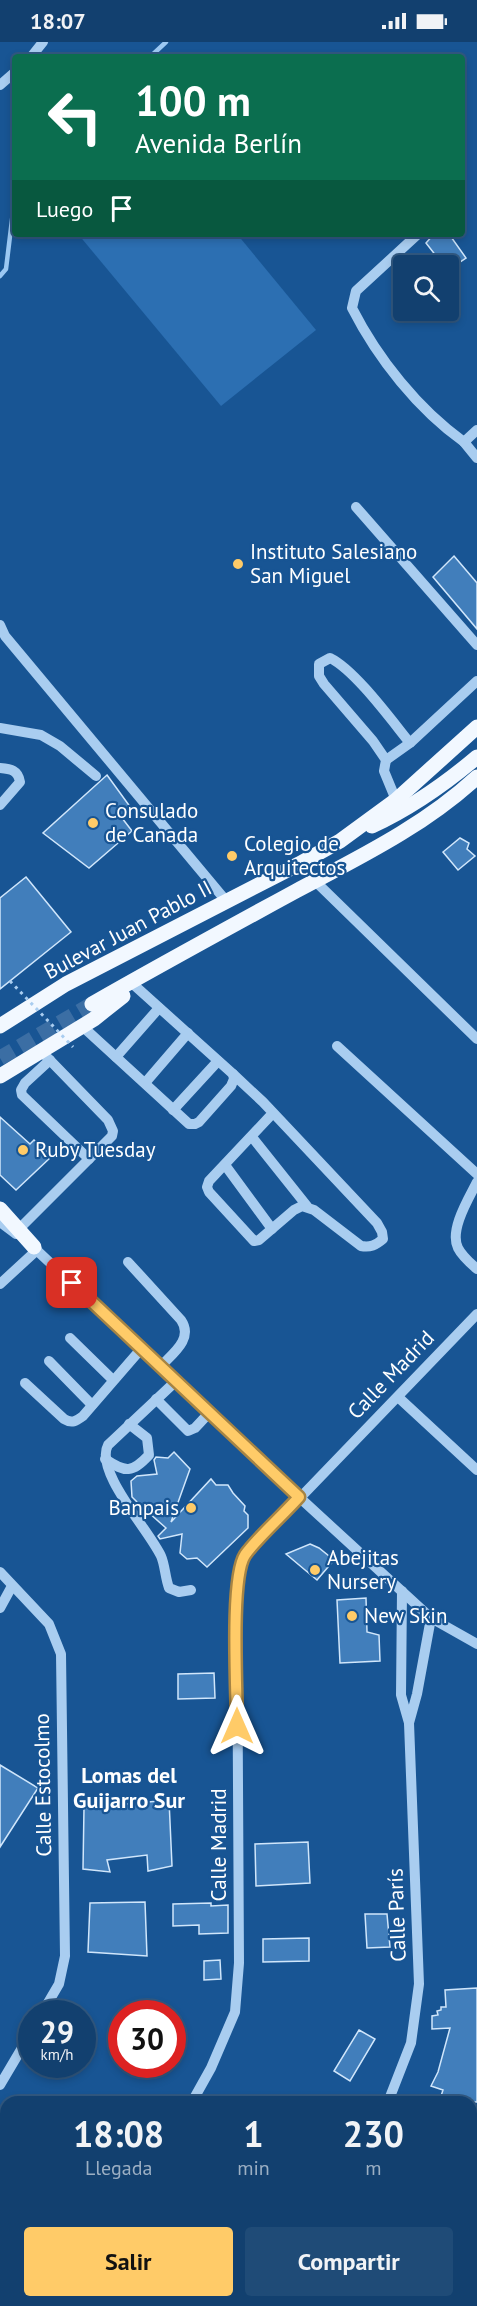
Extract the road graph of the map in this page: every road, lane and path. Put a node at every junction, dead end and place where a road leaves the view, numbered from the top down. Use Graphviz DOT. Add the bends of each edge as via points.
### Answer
graph roads {
  1 [pos="43,42"];
  2 [pos="33,54"];
  3 [pos="12,75"];
  4 [pos="0,85"];
  5 [pos="415,237"];
  6 [pos="477,430"];
  7 [pos="464,442"];
  8 [pos="477,458"];
  9 [pos="356,507"];
  10 [pos="0,626"];
  11 [pos="477,645"];
  12 [pos="477,681"];
  13 [pos="0,728"];
  14 [pos="477,728"];
  15 [pos="410,743"];
  16 [pos="477,757"];
  17 [pos="386,760"];
  18 [pos="0,768"];
  19 [pos="96,776"];
  20 [pos="477,777"];
  21 [pos="448,781"];
  22 [pos="396,800"];
  23 [pos="0,805"];
  24 [pos="340,841"];
  25 [pos="361,856"];
  26 [pos="315,881"];
  27 [pos="226,902"];
  28 [pos="146,973"];
  29 [pos="10,981"];
  30 [pos="134,985"];
  31 [pos="92,1004"];
  32 [pos="159,1008"];
  33 [pos="0,1026"];
  34 [pos="82,1026"];
  35 [pos="188,1033"];
  36 [pos="477,1039"];
  37 [pos="337,1046"];
  38 [pos="73,1047"];
  39 [pos="46,1056"];
  40 [pos="116,1057"];
  41 [pos="219,1061"];
  42 [pos="233,1074"];
  43 [pos="0,1076"];
  44 [pos="145,1083"];
  45 [pos="173,1110"];
  46 [pos="273,1113"];
  47 [pos="252,1137"];
  48 [pos="89,1159"];
  49 [pos="225,1165"];
  50 [pos="477,1174"];
  51 [pos="477,1182"];
  52 [pos="307,1206"];
  53 [pos="0,1209"];
  54 [pos="6,1227"];
  55 [pos="272,1229"];
  56 [pos="35,1249"];
  57 [pos="128,1262"];
  58 [pos="477,1269"];
  59 [pos="0,1284"];
  60 [pos="477,1314"];
  61 [pos="70,1338"];
  62 [pos="141,1349"];
  63 [pos="48,1361"];
  64 [pos="160,1367"];
  65 [pos="113,1380"];
  66 [pos="175,1382"];
  67 [pos="25,1383"];
  68 [pos="398,1397"];
  69 [pos="156,1399"];
  70 [pos="92,1405"];
  71 [pos="209,1413"];
  72 [pos="129,1424"];
  73 [pos="105,1459"];
  74 [pos="477,1470"];
  75 [pos="299,1497"];
  76 [pos="0,1572"];
  77 [pos="12,1586"];
  78 [pos="191,1590"];
  79 [pos="402,1591"];
  80 [pos="0,1608"];
  81 [pos="431,1617"];
  82 [pos="477,1644"];
  83 [pos="409,1723"];
  84 [pos="49,2000"];
  85 [pos="18,2055"];
  86 [pos="0,2085"];
  87 [pos="195,2096"];
  88 [pos="390,2096"];
  1 -- 2 [label="street"];
  3 -- 4 [label="street"];
  5 -- 7 [label="street" via="356,291 352,308 413,397 441,426"];
  6 -- 7 [label="street"];
  7 -- 8 [label="street"];
  9 -- 11 [label="street"];
  10 -- 27 [label="street"];
  12 -- 15 [label="street"];
  13 -- 19 [label="street" via="41,735"];
  14 -- 22 [label="main road, Bulevar Juan Pablo II"];
  15 -- 17 [label="street"];
  15 -- 17 [label="street" via="340,662 330,658 319,664 324,684"];
  16 -- 21 [label="main road, Bulevar Juan Pablo II"];
  17 -- 22 [label="street" via="384,771"];
  18 -- 23 [label="street" via="14,770 20,782"];
  20 -- 25 [label="main road, Bulevar Juan Pablo II" via="418,823"];
  21 -- 24 [label="main road, Bulevar Juan Pablo II" via="390,818"];
  21 -- 25 [label="main road, Bulevar Juan Pablo II"];
  22 -- 24 [label="main road, Bulevar Juan Pablo II"];
  24 -- 27 [label="main road, Bulevar Juan Pablo II"];
  25 -- 26 [label="main road, Bulevar Juan Pablo II"];
  26 -- 28 [label="main road, Bulevar Juan Pablo II"];
  26 -- 36 [label="street"];
  27 -- 33 [label="main road, Bulevar Juan Pablo II" via="66,984"];
  28 -- 30 [label="main road"];
  28 -- 31 [label="main road, Bulevar Juan Pablo II"];
  29 -- 38 [label="path, bridge"];
  30 -- 32 [label="street"];
  30 -- 34 [label="main road"];
  32 -- 35 [label="street"];
  32 -- 40 [label="street"];
  34 -- 39 [label="main road"];
  34 -- 40 [label="street"];
  35 -- 41 [label="street"];
  35 -- 44 [label="street"];
  37 -- 50 [label="street"];
  39 -- 43 [label="main road"];
  39 -- 48 [label="street" via="112,1126 112,1136"];
  39 -- 48 [label="street" via="25,1083 22,1095"];
  40 -- 44 [label="street"];
  41 -- 42 [label="street"];
  41 -- 45 [label="street"];
  42 -- 45 [label="street" via="231,1086 199,1122 189,1124"];
  42 -- 46 [label="street"];
  44 -- 45 [label="street"];
  46 -- 47 [label="street"];
  46 -- 52 [label="street" via="377,1223 383,1239 368,1248 361,1246"];
  47 -- 49 [label="street"];
  47 -- 52 [label="street"];
  48 -- 54 [label="street"];
  49 -- 55 [label="street"];
  49 -- 55 [label="street" via="209,1181 209,1192 254,1241"];
  51 -- 58 [label="street" via="455,1236 457,1247"];
  52 -- 55 [label="street" via="294,1210"];
  53 -- 54 [label="main road"];
  54 -- 56 [label="main road"];
  56 -- 59 [label="street"];
  56 -- 62 [label="street"];
  57 -- 64 [label="street" via="186,1330 184,1341"];
  60 -- 68 [label="street, Calle Madrid"];
  61 -- 65 [label="street"];
  62 -- 64 [label="street"];
  62 -- 65 [label="street"];
  63 -- 70 [label="street"];
  64 -- 66 [label="street"];
  65 -- 70 [label="street"];
  66 -- 69 [label="street"];
  66 -- 71 [label="street"];
  67 -- 70 [label="street" via="69,1422 80,1419"];
  68 -- 74 [label="street"];
  68 -- 75 [label="street, Calle Madrid"];
  69 -- 71 [label="street" via="188,1431"];
  69 -- 72 [label="street"];
  71 -- 75 [label="street"];
  72 -- 73 [label="street" via="108,1445"];
  72 -- 73 [label="street" via="147,1438 149,1455 137,1468 127,1470"];
  73 -- 78 [label="street" via="161,1557 169,1588"];
  75 -- 79 [label="street"];
  75 -- 87 [label="street, Calle Madrid" via="245,1555 239,1568 236,2002 211,2068"];
  76 -- 77 [label="street, Calle Estocolmo"];
  77 -- 80 [label="street"];
  77 -- 84 [label="street, Calle Estocolmo" via="49,1624 61,1654 65,1956"];
  79 -- 81 [label="street"];
  79 -- 83 [label="street, Calle París" via="401,1695"];
  81 -- 82 [label="street"];
  81 -- 83 [label="street, Calle París"];
  83 -- 88 [label="street, Calle París" via="419,1984 411,2043"];
  85 -- 86 [label="street"];
}
